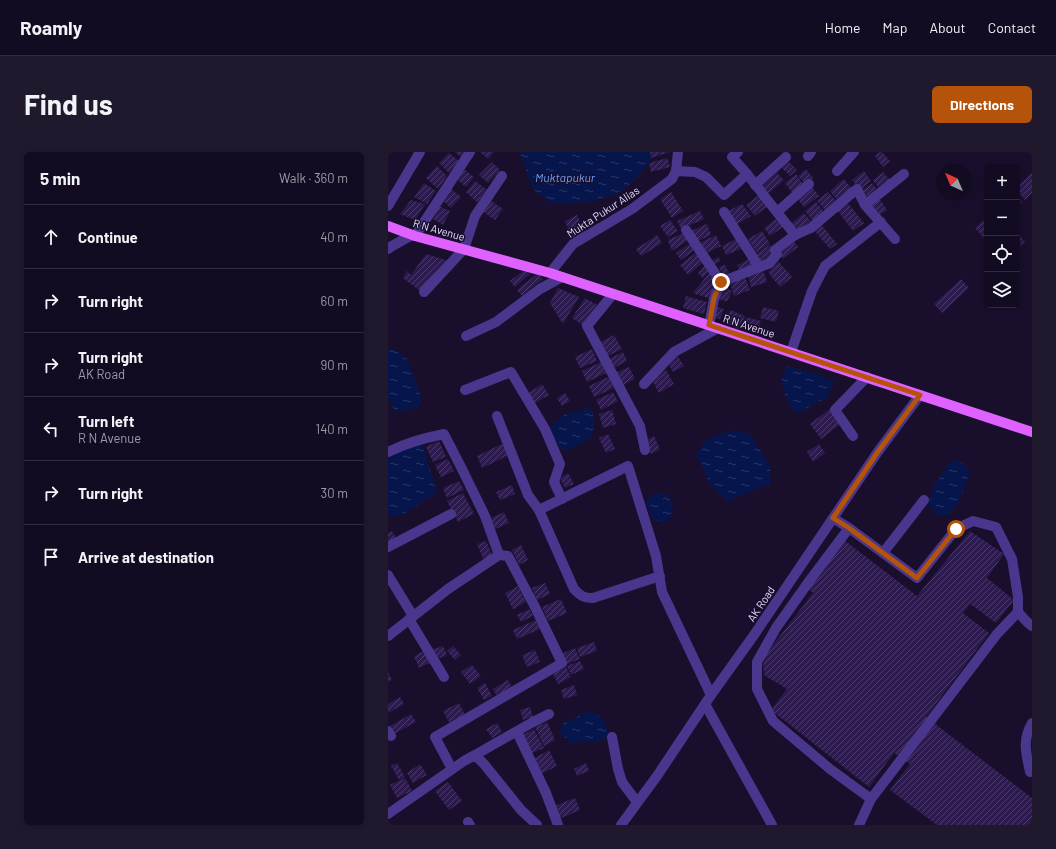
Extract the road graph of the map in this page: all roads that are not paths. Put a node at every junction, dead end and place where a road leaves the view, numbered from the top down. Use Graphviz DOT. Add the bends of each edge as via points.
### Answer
graph roads {
  1 [pos="420,152"];
  2 [pos="470,152"];
  3 [pos="678,152"];
  4 [pos="738,152"];
  5 [pos="854,152"];
  6 [pos="786,157"];
  7 [pos="676,171"];
  8 [pos="837,171"];
  9 [pos="747,174"];
  10 [pos="904,174"];
  11 [pos="502,176"];
  12 [pos="809,184"];
  13 [pos="755,185"];
  14 [pos="864,205"];
  15 [pos="388,206"];
  16 [pos="724,212"];
  17 [pos="777,212"];
  18 [pos="881,222"];
  19 [pos="388,226"];
  20 [pos="686,230"];
  21 [pos="795,235"];
  22 [pos="414,236"];
  23 [pos="896,239"];
  24 [pos="388,249"];
  25 [pos="464,249"];
  26 [pos="759,267"];
  27 [pos="550,273"];
  28 [pos="562,277"];
  29 [pos="721,282"];
  30 [pos="424,292"];
  31 [pos="613,294"];
  32 [pos="713,327"];
  33 [pos="466,336"];
  34 [pos="791,352"];
  35 [pos="866,377"];
  36 [pos="644,384"];
  37 [pos="465,390"];
  38 [pos="920,395"];
  39 [pos="497,416"];
  40 [pos="1032,432"];
  41 [pos="853,436"];
  42 [pos="645,450"];
  43 [pos="388,452"];
  44 [pos="562,499"];
  45 [pos="924,500"];
  46 [pos="539,510"];
  47 [pos="451,514"];
  48 [pos="833,518"];
  49 [pos="849,528"];
  50 [pos="388,547"];
  51 [pos="883,553"];
  52 [pos="499,556"];
  53 [pos="388,575"];
  54 [pos="660,576"];
  55 [pos="1018,612"];
  56 [pos="411,618"];
  57 [pos="1032,626"];
  58 [pos="388,636"];
  59 [pos="444,676"];
  60 [pos="711,695"];
  61 [pos="705,704"];
  62 [pos="549,714"];
  63 [pos="1032,723"];
  64 [pos="517,732"];
  65 [pos="612,737"];
  66 [pos="475,755"];
  67 [pos="452,769"];
  68 [pos="1030,772"];
  69 [pos="872,799"];
  70 [pos="637,802"];
  71 [pos="388,814"];
  72 [pos="536,825"];
  73 [pos="558,825"];
  74 [pos="621,825"];
  75 [pos="772,825"];
  76 [pos="859,825"];
  1 -- 15 [label="street"];
  2 -- 22 [label="street"];
  3 -- 7 [label="street"];
  4 -- 9 [label="street" via="732,158"];
  5 -- 8 [label="street"];
  6 -- 13 [label="street"];
  7 -- 9 [label="street" via="695,172 706,177 724,195"];
  7 -- 27 [label="street, Mukta Pukur Alias" via="672,179 632,209 573,244"];
  9 -- 13 [label="street"];
  10 -- 14 [label="street"];
  11 -- 25 [label="street" via="475,216"];
  12 -- 17 [label="street"];
  13 -- 17 [label="street"];
  14 -- 18 [label="street"];
  14 -- 21 [label="street" via="857,189 811,228"];
  16 -- 26 [label="street"];
  17 -- 21 [label="street"];
  18 -- 23 [label="street"];
  18 -- 34 [label="street" via="825,266 812,291"];
  19 -- 22 [label="main road, R N Avenue"];
  20 -- 29 [label="street"];
  21 -- 26 [label="street" via="776,250 777,254 770,263"];
  22 -- 24 [label="street"];
  22 -- 25 [label="main road, R N Avenue"];
  25 -- 27 [label="main road, R N Avenue"];
  25 -- 30 [label="street"];
  26 -- 29 [label="street"];
  27 -- 28 [label="main road, R N Avenue"];
  28 -- 31 [label="main road, R N Avenue"];
  28 -- 33 [label="street" via="540,289 496,322"];
  29 -- 32 [label="street" via="714,298"];
  31 -- 32 [label="main road, R N Avenue"];
  31 -- 42 [label="street" via="587,326 640,426"];
  32 -- 34 [label="main road, R N Avenue"];
  32 -- 36 [label="street" via="674,352"];
  34 -- 35 [label="main road, R N Avenue"];
  35 -- 38 [label="main road, R N Avenue"];
  35 -- 41 [label="street" via="835,410"];
  37 -- 44 [label="street" via="511,372 545,429 560,464 554,482"];
  38 -- 40 [label="main road, R N Avenue"];
  38 -- 48 [label="street, AK Road"];
  39 -- 46 [label="street" via="528,495"];
  43 -- 52 [label="street" via="404,444 444,434 485,516"];
  44 -- 46 [label="street"];
  44 -- 54 [label="street" via="628,466"];
  45 -- 51 [label="street"];
  46 -- 54 [label="street" via="574,589 585,598 593,598"];
  47 -- 50 [label="street"];
  48 -- 49 [label="street"];
  48 -- 60 [label="street, AK Road"];
  49 -- 51 [label="street"];
  49 -- 69 [label="street" via="776,628 757,662 757,689 773,721 830,769"];
  51 -- 55 [label="street" via="917,578 956,529 973,521 996,528 1012,559"];
  52 -- 56 [label="street"];
  52 -- 67 [label="street" via="508,556 562,663 435,736"];
  53 -- 56 [label="street"];
  54 -- 60 [label="street" via="662,592"];
  55 -- 57 [label="street"];
  55 -- 69 [label="street" via="997,634"];
  56 -- 58 [label="street"];
  56 -- 59 [label="street"];
  60 -- 61 [label="street, AK Road"];
  61 -- 70 [label="street, AK Road"];
  61 -- 75 [label="street"];
  62 -- 64 [label="street"];
  63 -- 68 [label="street" via="1025,747"];
  64 -- 66 [label="street"];
  64 -- 73 [label="street"];
  65 -- 70 [label="street" via="622,782"];
  66 -- 67 [label="street"];
  66 -- 72 [label="street"];
  67 -- 71 [label="street"];
  69 -- 76 [label="street"];
  70 -- 74 [label="street, AK Road"];
}
